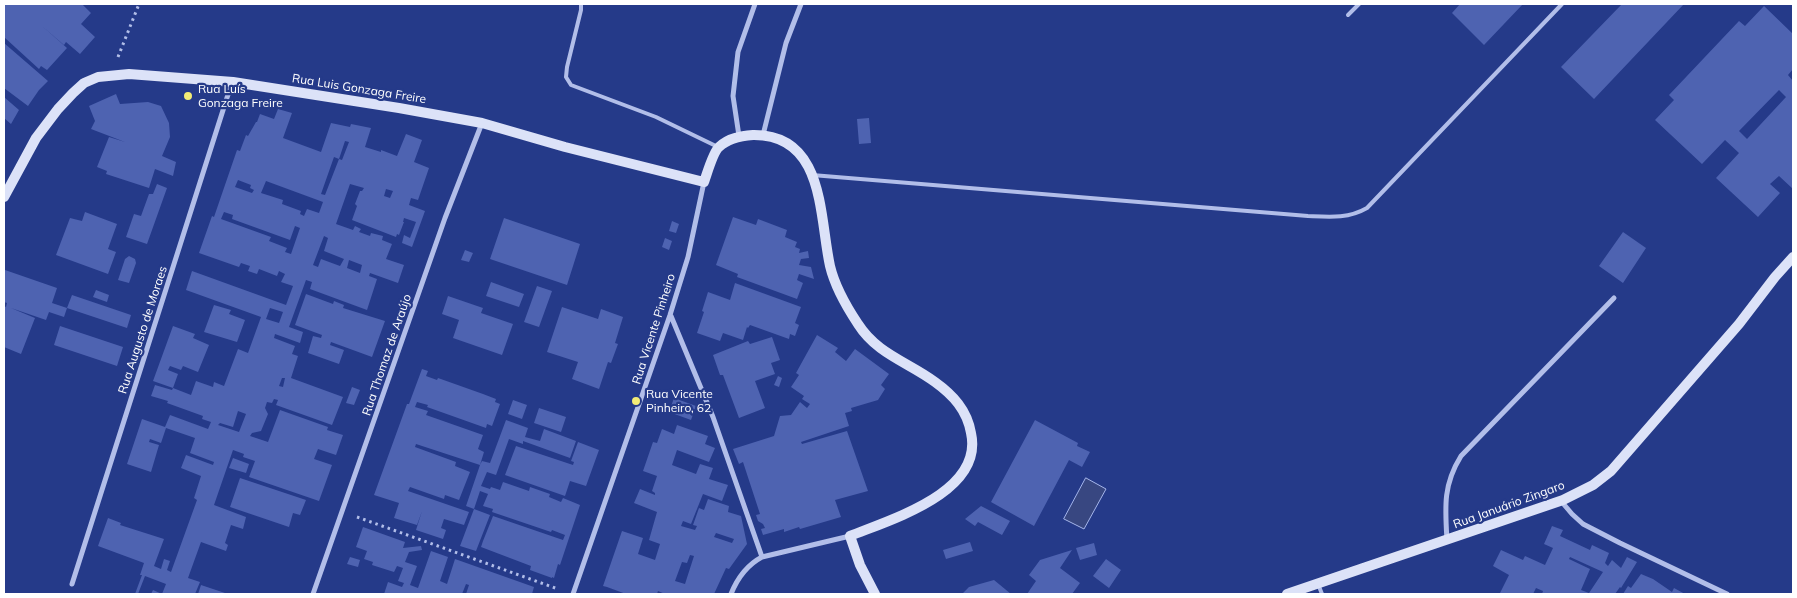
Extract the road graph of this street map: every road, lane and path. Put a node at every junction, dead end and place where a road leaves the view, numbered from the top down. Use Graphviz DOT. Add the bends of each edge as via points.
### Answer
graph roads {
  1 [pos="138,4"];
  2 [pos="581,4"];
  3 [pos="755,4"];
  4 [pos="802,4"];
  5 [pos="1358,4"];
  6 [pos="1562,4"];
  7 [pos="1348,15"];
  8 [pos="111,74"];
  9 [pos="233,82"];
  10 [pos="482,123"];
  11 [pos="763,135"];
  12 [pos="739,136"];
  13 [pos="718,147"];
  14 [pos="812,175"];
  15 [pos="704,182"];
  16 [pos="4,197"];
  17 [pos="1793,257"];
  18 [pos="1614,298"];
  19 [pos="670,315"];
  20 [pos="1561,501"];
  21 [pos="342,511"];
  22 [pos="850,536"];
  23 [pos="1447,540"];
  24 [pos="762,557"];
  25 [pos="72,584"];
  26 [pos="1318,584"];
  27 [pos="313,594"];
  28 [pos="573,594"];
  29 [pos="731,594"];
  30 [pos="875,594"];
  31 [pos="1287,594"];
  32 [pos="1322,594"];
  33 [pos="1727,594"];
  1 -- 8 [label="path"];
  2 -- 13 [label="lane" via="567,67 566,77 571,85 656,117"];
  3 -- 12 [label="street" via="738,52 734,96"];
  4 -- 11 [label="street" via="786,43"];
  5 -- 7 [label="lane"];
  6 -- 14 [label="lane" via="1367,208 1357,214 1308,216"];
  8 -- 9 [label="street, Rua Luis Gonzaga Freire"];
  8 -- 16 [label="street, Rua Luis Gonzaga Freire" via="84,83 58,109 36,138"];
  9 -- 10 [label="street, Rua Luis Gonzaga Freire"];
  9 -- 25 [label="street, Rua Augusto de Moraes"];
  10 -- 15 [label="street, Rua Luis Gonzaga Freire"];
  10 -- 21 [label="street, Rua Thomaz de Araújo" via="445,218"];
  11 -- 12 [label="street"];
  11 -- 14 [label="street" via="782,140 799,151"];
  12 -- 13 [label="street"];
  13 -- 15 [label="street"];
  14 -- 22 [label="street" via="818,189 830,268 842,298 859,326 881,350 935,382 956,399 966,415 973,439 972,454 965,471 952,486 894,518"];
  15 -- 19 [label="street, Rua Vicente Pinheiro" via="688,257"];
  17 -- 20 [label="street, Rua Januário Zingaro" via="1611,471 1593,486"];
  18 -- 23 [label="street" via="1461,456 1447,486"];
  19 -- 24 [label="street" via="713,417"];
  19 -- 28 [label="street, Rua Vicente Pinheiro"];
  20 -- 23 [label="street, Rua Januário Zingaro"];
  20 -- 33 [label="street" via="1582,524"];
  21 -- 27 [label="street, Rua Thomaz de Araújo"];
  21 -- 28 [label="path"];
  22 -- 24 [label="street"];
  22 -- 30 [label="street"];
  23 -- 26 [label="street, Rua Januário Zingaro"];
  24 -- 29 [label="street" via="752,562"];
  26 -- 31 [label="street, Rua Januário Zingaro"];
  26 -- 32 [label="lane"];
}
